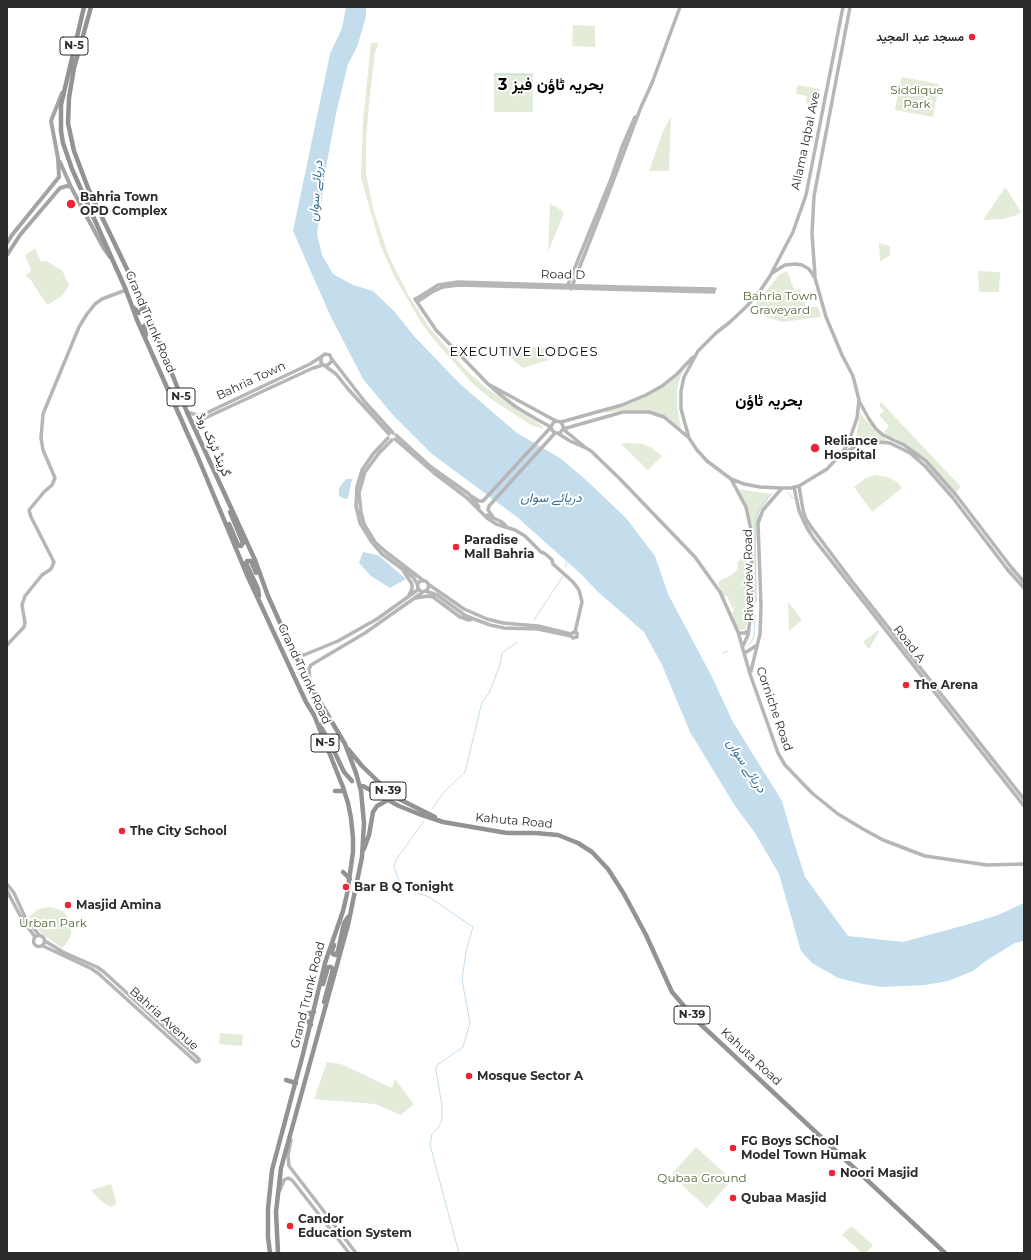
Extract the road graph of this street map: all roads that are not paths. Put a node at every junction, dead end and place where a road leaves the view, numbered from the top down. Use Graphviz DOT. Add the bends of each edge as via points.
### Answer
graph roads {
  1 [pos="84,7"];
  2 [pos="90,7"];
  3 [pos="680,7"];
  4 [pos="843,7"];
  5 [pos="850,7"];
  6 [pos="65,86"];
  7 [pos="58,158"];
  8 [pos="71,187"];
  9 [pos="7,243"];
  10 [pos="7,255"];
  11 [pos="113,262"];
  12 [pos="772,273"];
  13 [pos="815,278"];
  14 [pos="131,279"];
  15 [pos="569,287"];
  16 [pos="126,290"];
  17 [pos="715,290"];
  18 [pos="128,297"];
  19 [pos="149,345"];
  20 [pos="698,352"];
  21 [pos="166,357"];
  22 [pos="321,357"];
  23 [pos="331,357"];
  24 [pos="324,365"];
  25 [pos="488,384"];
  26 [pos="859,400"];
  27 [pos="188,412"];
  28 [pos="541,422"];
  29 [pos="558,422"];
  30 [pos="551,426"];
  31 [pos="564,429"];
  32 [pos="196,431"];
  33 [pos="545,432"];
  34 [pos="557,433"];
  35 [pos="392,437"];
  36 [pos="689,438"];
  37 [pos="586,448"];
  38 [pos="841,454"];
  39 [pos="730,479"];
  40 [pos="799,486"];
  41 [pos="794,487"];
  42 [pos="782,488"];
  43 [pos="471,496"];
  44 [pos="228,501"];
  45 [pos="218,503"];
  46 [pos="493,518"];
  47 [pos="506,526"];
  48 [pos="402,569"];
  49 [pos="424,581"];
  50 [pos="1024,582"];
  51 [pos="428,584"];
  52 [pos="418,587"];
  53 [pos="1024,588"];
  54 [pos="425,592"];
  55 [pos="268,596"];
  56 [pos="409,596"];
  57 [pos="414,598"];
  58 [pos="260,601"];
  59 [pos="474,619"];
  60 [pos="748,631"];
  61 [pos="738,632"];
  62 [pos="571,635"];
  63 [pos="757,645"];
  64 [pos="7,646"];
  65 [pos="743,646"];
  66 [pos="295,652"];
  67 [pos="745,653"];
  68 [pos="750,674"];
  69 [pos="310,685"];
  70 [pos="314,716"];
  71 [pos="320,731"];
  72 [pos="324,742"];
  73 [pos="345,744"];
  74 [pos="352,781"];
  75 [pos="363,786"];
  76 [pos="335,791"];
  77 [pos="344,791"];
  78 [pos="360,791"];
  79 [pos="1024,799"];
  80 [pos="388,800"];
  81 [pos="1024,806"];
  82 [pos="443,822"];
  83 [pos="362,857"];
  84 [pos="1024,864"];
  85 [pos="343,872"];
  86 [pos="350,879"];
  87 [pos="7,884"];
  88 [pos="7,891"];
  89 [pos="342,911"];
  90 [pos="350,914"];
  91 [pos="39,935"];
  92 [pos="35,937"];
  93 [pos="45,941"];
  94 [pos="43,946"];
  95 [pos="316,1002"];
  96 [pos="324,1009"];
  97 [pos="314,1012"];
  98 [pos="311,1025"];
  99 [pos="286,1080"];
  100 [pos="296,1082"];
  101 [pos="293,1121"];
  102 [pos="308,1191"];
  103 [pos="306,1197"];
  104 [pos="276,1212"];
  105 [pos="270,1253"];
  106 [pos="278,1253"];
  107 [pos="349,1253"];
  108 [pos="356,1253"];
  109 [pos="945,1253"];
  1 -- 6 [label="highway, N-5"];
  2 -- 14 [label="highway, گرینڈ ٹرنک روڈ / N-5" via="69,98 70,137 88,188"];
  3 -- 15 [label="street" via="606,200"];
  4 -- 12 [label="street, Allama Iqbal Ave" via="806,195 793,232"];
  5 -- 13 [label="street, Allama Iqbal Ave" via="813,199"];
  6 -- 7 [label="main road" via="51,121"];
  6 -- 11 [label="highway, N-5" via="60,120 63,143"];
  7 -- 8 [label="main road"];
  7 -- 9 [label="main road" via="59,177"];
  8 -- 10 [label="main road" via="60,188 20,235"];
  8 -- 11 [label="main road"];
  11 -- 16 [label="highway, Grand Trunk Road / N-5"];
  12 -- 13 [label="street" via="785,265 795,264 802,265"];
  12 -- 20 [label="street, Allama Iqbal Ave" via="747,306"];
  13 -- 26 [label="street, Allama Iqbal Ave" via="826,317 853,376"];
  14 -- 18 [label="highway" via="141,312 136,311"];
  14 -- 21 [label="highway, گرینڈ ٹرنک روڈ / N-5"];
  15 -- 17 [label="street, Road D"];
  15 -- 25 [label="street, Road D" via="448,286 416,301 436,330"];
  16 -- 18 [label="highway, Grand Trunk Road / N-5"];
  16 -- 64 [label="street" via="102,299 87,314 43,414 43,450 55,478 52,485 29,510 30,517 54,562 25,596 22,605 24,627"];
  18 -- 19 [label="highway, Grand Trunk Road / N-5"];
  19 -- 21 [label="highway" via="144,326 147,324"];
  19 -- 45 [label="highway, Grand Trunk Road / N-5"];
  20 -- 29 [label="street" via="677,374 646,395 622,405"];
  20 -- 36 [label="street" via="684,377 681,391 681,410"];
  21 -- 27 [label="highway, گرینڈ ٹرنک روڈ / N-5"];
  22 -- 23 [label="street" via="326,354"];
  22 -- 24 [label="street" via="320,362"];
  22 -- 27 [label="street, Bahria Town" via="200,416"];
  23 -- 24 [label="street" via="331,363"];
  23 -- 35 [label="street"];
  24 -- 32 [label="street, Bahria Town" via="203,419"];
  24 -- 35 [label="street" via="336,374"];
  25 -- 28 [label="street" via="516,407"];
  25 -- 29 [label="street"];
  26 -- 38 [label="street" via="856,422 848,444"];
  26 -- 50 [label="street" via="869,419 880,432 926,461"];
  27 -- 32 [label="highway, گرینڈ ٹرنک روڈ / N-5"];
  28 -- 30 [label="street"];
  28 -- 33 [label="street" via="546,427"];
  29 -- 30 [label="street"];
  29 -- 31 [label="street"];
  30 -- 33 [label="street"];
  30 -- 34 [label="street"];
  31 -- 34 [label="street"];
  31 -- 36 [label="street" via="624,412 648,412 664,417"];
  31 -- 37 [label="street"];
  32 -- 44 [label="highway, گرینڈ ٹرنک روڈ / N-5"];
  33 -- 43 [label="street" via="485,499 480,502"];
  34 -- 37 [label="street"];
  34 -- 46 [label="street" via="490,504 488,510"];
  35 -- 43 [label="street"];
  35 -- 47 [label="street" via="466,497 487,518 496,524"];
  35 -- 48 [label="street" via="373,454 362,470 357,487 356,506 366,535 382,554"];
  35 -- 49 [label="street" via="365,472 359,493 361,512 364,524 376,542"];
  36 -- 39 [label="street" via="707,461"];
  37 -- 61 [label="street, Corniche Road" via="619,478 695,557 720,592"];
  38 -- 40 [label="street" via="827,469"];
  38 -- 53 [label="street" via="861,444 877,442 890,443 910,454 925,466 953,498"];
  39 -- 42 [label="street" via="753,486"];
  39 -- 60 [label="street, Riverview Road" via="750,518 752,606"];
  40 -- 41 [label="street"];
  40 -- 79 [label="street, Road A" via="803,510 812,528"];
  41 -- 42 [label="street"];
  41 -- 81 [label="street, Road A" via="799,511 814,539"];
  42 -- 63 [label="street, Riverview Road" via="763,510 758,523 761,606"];
  43 -- 46 [label="street" via="481,509"];
  44 -- 45 [label="highway" via="243,543 241,546 238,545"];
  44 -- 55 [label="highway, گرینڈ ٹرنک روڈ / N-5"];
  45 -- 58 [label="highway, Grand Trunk Road / N-5"];
  46 -- 47 [label="street"];
  47 -- 62 [label="street" via="522,534 552,560 580,593 582,602 575,632"];
  48 -- 52 [label="street" via="414,578"];
  48 -- 56 [label="street" via="412,584"];
  49 -- 51 [label="street"];
  49 -- 52 [label="street" via="420,582"];
  51 -- 54 [label="street"];
  51 -- 62 [label="street" via="464,609 487,620 538,626"];
  52 -- 54 [label="street"];
  52 -- 56 [label="street"];
  54 -- 57 [label="street"];
  54 -- 59 [label="street" via="434,593 461,613"];
  55 -- 58 [label="highway" via="251,562 247,561"];
  55 -- 66 [label="highway, گرینڈ ٹرنک روڈ / N-5"];
  56 -- 66 [label="street" via="377,619 338,641 304,655"];
  57 -- 59 [label="street" via="432,596 463,618"];
  57 -- 69 [label="street" via="365,633 311,665 308,672"];
  58 -- 70 [label="highway, Grand Trunk Road / N-5"];
  59 -- 62 [label="street" via="496,626 538,629"];
  60 -- 61 [label="street, Riverview Road"];
  60 -- 65 [label="street, Riverview Road"];
  61 -- 65 [label="street, Corniche Road"];
  63 -- 67 [label="street"];
  63 -- 68 [label="street, Riverview Road"];
  65 -- 67 [label="street, Corniche Road"];
  66 -- 69 [label="highway, گرینڈ ٹرنک روڈ / N-5"];
  67 -- 68 [label="street, Corniche Road"];
  68 -- 84 [label="street, Corniche Road" via="778,753 785,765 812,793 838,814 883,840 925,856 987,865"];
  69 -- 73 [label="highway, گرینڈ ٹرنک روڈ / N-5"];
  70 -- 71 [label="highway, Grand Trunk Road / N-5"];
  70 -- 74 [label="highway" via="344,772"];
  71 -- 72 [label="highway, Grand Trunk Road / N-5"];
  71 -- 72 [label="highway" via="313,738"];
  72 -- 77 [label="highway, Grand Trunk Road / N-5"];
  73 -- 78 [label="highway, گرینڈ ٹرنک روڈ / N-5, bridge"];
  73 -- 82 [label="highway, Kahuta Road / N-39" via="362,766 399,800"];
  75 -- 80 [label="highway, Kahuta Road / N-39"];
  76 -- 77 [label="highway"];
  77 -- 86 [label="highway, Grand Trunk Road / N-5" via="352,818"];
  78 -- 83 [label="highway, Grand Trunk Road / N-5" via="364,823"];
  80 -- 82 [label="highway, Kahuta Road / N-39"];
  80 -- 83 [label="highway, N-39" via="377,806 373,812"];
  82 -- 109 [label="highway, Kahuta Road / N-39" via="507,833 558,835 592,852 608,869 624,894 672,992 696,1020"];
  83 -- 90 [label="highway, Grand Trunk Road / N-5"];
  85 -- 86 [label="highway"];
  86 -- 89 [label="highway, Grand Trunk Road / N-5"];
  87 -- 91 [label="street" via="25,917"];
  88 -- 92 [label="street"];
  89 -- 90 [label="highway" via="332,951 336,955 344,923"];
  89 -- 95 [label="highway, Grand Trunk Road / N-5" via="325,963"];
  90 -- 96 [label="highway, Grand Trunk Road / N-5"];
  91 -- 92 [label="street"];
  91 -- 93 [label="street"];
  92 -- 94 [label="street" via="34,944"];
  93 -- 94 [label="street"];
  93 -- 94 [label="street, Bahria Avenue" via="104,972 199,1061 196,1062 99,974"];
  95 -- 96 [label="highway" via="321,995 327,969 331,966 333,969 323,1004"];
  95 -- 97 [label="highway, Grand Trunk Road / N-5"];
  96 -- 101 [label="highway, Grand Trunk Road / N-5"];
  97 -- 98 [label="highway, Grand Trunk Road / N-5"];
  97 -- 98 [label="highway" via="303,1016"];
  98 -- 100 [label="highway, Grand Trunk Road / N-5"];
  99 -- 100 [label="highway"];
  100 -- 105 [label="highway, Grand Trunk Road / N-5" via="272,1170 268,1211"];
  101 -- 102 [label="street" via="287,1160"];
  101 -- 104 [label="highway, Grand Trunk Road / N-5" via="281,1168"];
  102 -- 103 [label="street"];
  102 -- 108 [label="street"];
  103 -- 104 [label="street" via="292,1180 286,1178"];
  103 -- 107 [label="street"];
  104 -- 106 [label="highway, Grand Trunk Road / N-5"];
}
